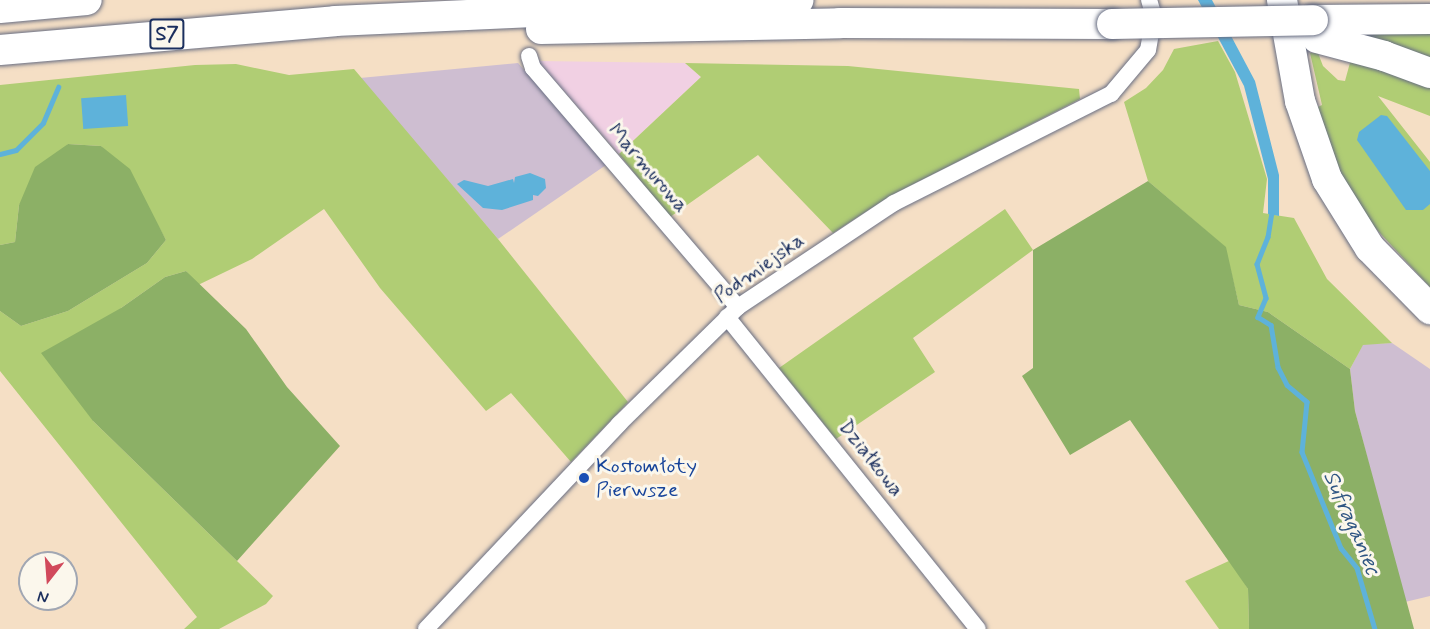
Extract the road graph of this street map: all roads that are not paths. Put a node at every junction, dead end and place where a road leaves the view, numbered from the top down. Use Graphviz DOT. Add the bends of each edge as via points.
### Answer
graph roads {
  1 [pos="87,0"];
  2 [pos="799,0"];
  3 [pos="1149,0"];
  4 [pos="1282,0"];
  5 [pos="0,8"];
  6 [pos="1430,19"];
  7 [pos="334,21"];
  8 [pos="1315,29"];
  9 [pos="0,50"];
  10 [pos="529,56"];
  11 [pos="1430,73"];
  12 [pos="1430,309"];
  13 [pos="732,312"];
  14 [pos="426,629"];
  15 [pos="978,629"];
  1 -- 5 [label="highway"];
  2 -- 7 [label="highway, S7"];
  3 -- 13 [label="street, Podmiejska" via="1154,17 1148,50 1111,94 894,203"];
  4 -- 12 [label="highway" via="1300,101 1327,179 1370,248"];
  6 -- 8 [label="highway"];
  7 -- 8 [label="highway, bridge" via="505,29 840,23 1219,24"];
  7 -- 9 [label="highway, S7"];
  8 -- 11 [label="highway"];
  10 -- 13 [label="street, Marmurowa" via="533,68"];
  13 -- 14 [label="street, Podmiejska"];
  13 -- 15 [label="street, Działkowa"];
}
